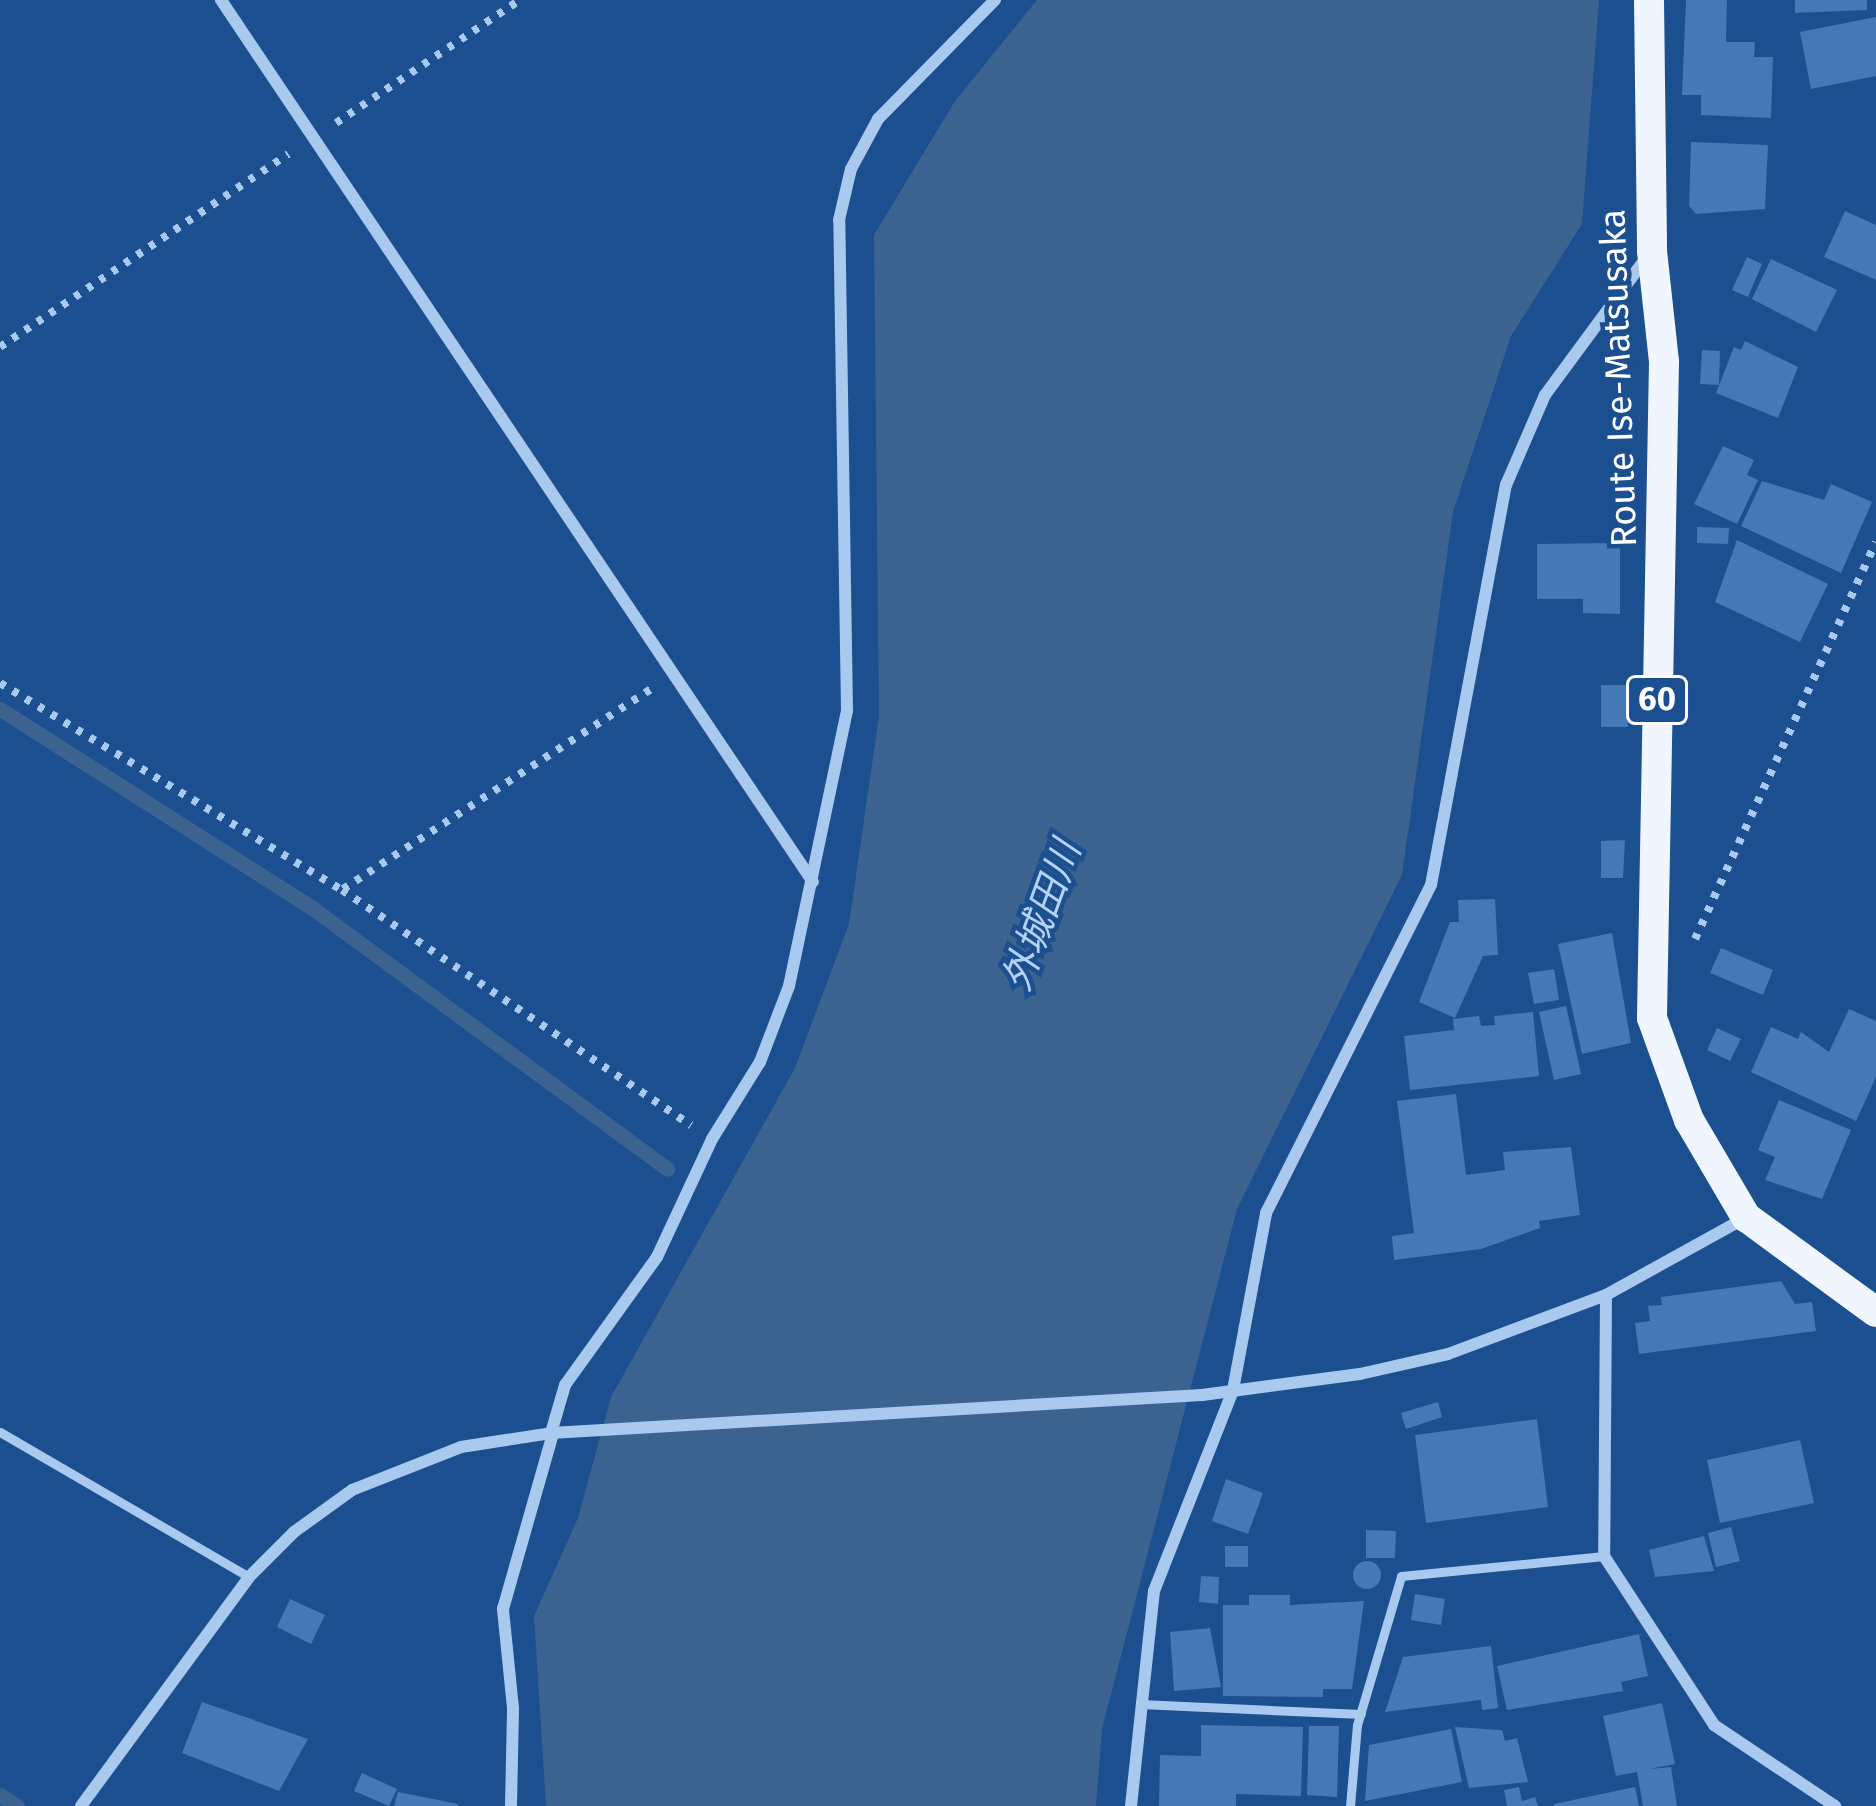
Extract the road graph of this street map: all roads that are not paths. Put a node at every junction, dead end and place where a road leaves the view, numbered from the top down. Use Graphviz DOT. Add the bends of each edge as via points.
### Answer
graph roads {
  1 [pos="221,0"];
  2 [pos="995,0"];
  3 [pos="1649,0"];
  4 [pos="1652,251"];
  5 [pos="813,882"];
  6 [pos="1746,1217"];
  7 [pos="1606,1295"];
  8 [pos="1876,1312"];
  9 [pos="1233,1390"];
  10 [pos="0,1432"];
  11 [pos="550,1433"];
  12 [pos="1604,1556"];
  13 [pos="249,1577"];
  14 [pos="1139,1703"];
  15 [pos="1361,1714"];
  16 [pos="81,1806"];
  17 [pos="511,1806"];
  18 [pos="1131,1806"];
  19 [pos="1350,1806"];
  20 [pos="1835,1806"];
  1 -- 5 [label="street"];
  2 -- 5 [label="street" via="878,119 851,170 838,220 847,711"];
  3 -- 4 [label="main road, Route Ise-Matsusaka / 60"];
  4 -- 6 [label="main road, Route Ise-Matsusaka / 60" via="1664,456 1652,1018 1689,1120"];
  4 -- 9 [label="street" via="1546,395 1507,485 1431,886 1266,1213"];
  5 -- 11 [label="street" via="767,1043 657,1258 566,1385"];
  6 -- 7 [label="street"];
  6 -- 8 [label="main road, Route Ise-Matsusaka / 60"];
  7 -- 9 [label="street" via="1448,1354"];
  7 -- 12 [label="street"];
  9 -- 11 [label="street"];
  9 -- 14 [label="street" via="1165,1554"];
  10 -- 13 [label="lane"];
  11 -- 13 [label="street" via="460,1447 352,1490"];
  11 -- 17 [label="street" via="503,1609"];
  12 -- 15 [label="lane" via="1401,1576"];
  12 -- 20 [label="street" via="1714,1725"];
  13 -- 16 [label="street"];
  14 -- 15 [label="lane"];
  14 -- 18 [label="street"];
  15 -- 19 [label="lane"];
}
